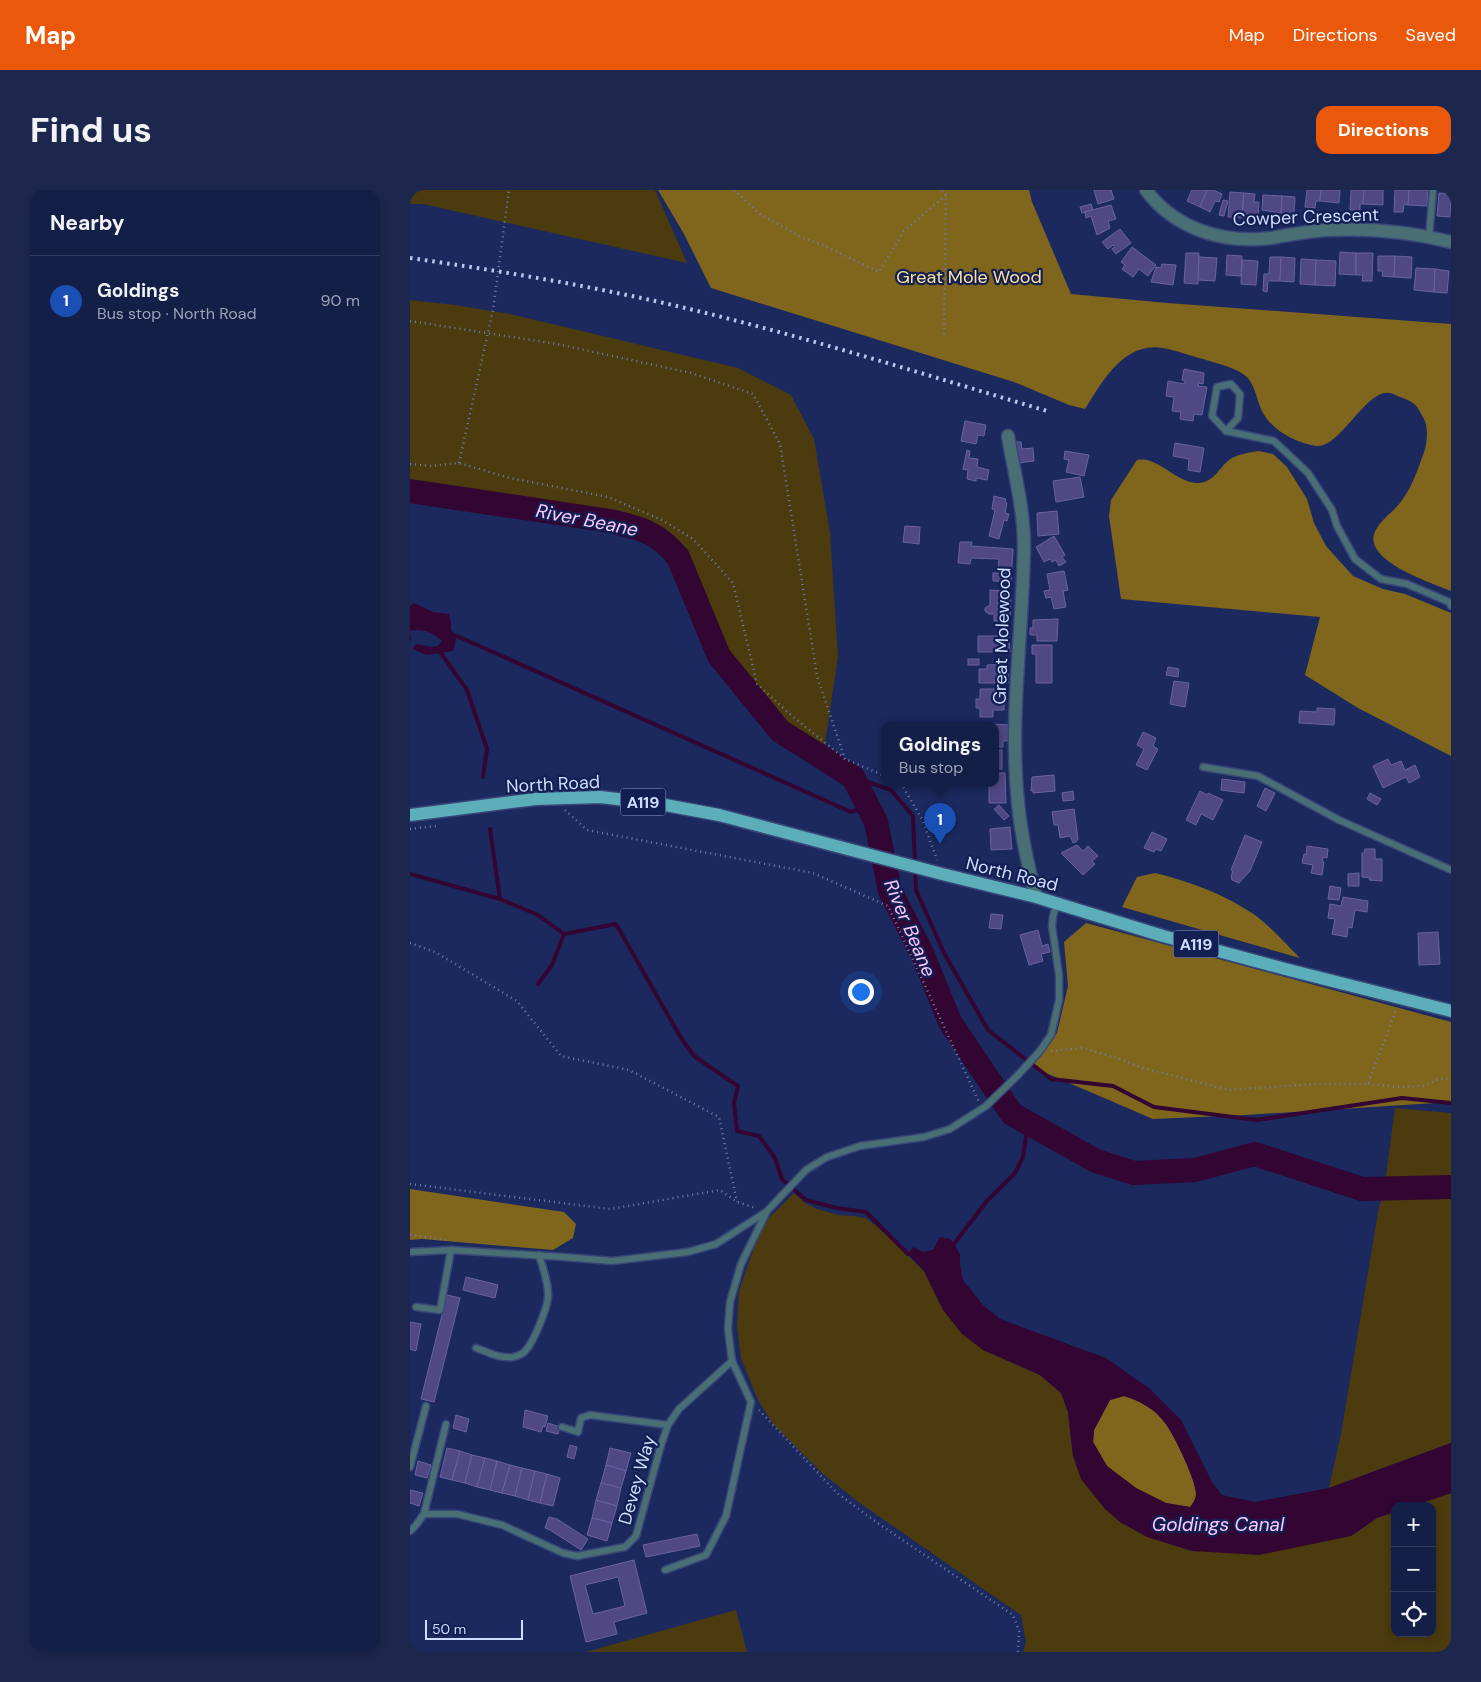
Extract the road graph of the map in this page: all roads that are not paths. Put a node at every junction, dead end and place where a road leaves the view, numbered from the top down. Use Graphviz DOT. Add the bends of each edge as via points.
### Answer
graph roads {
  1 [pos="1146,190"];
  2 [pos="1433,190"];
  3 [pos="1429,237"];
  4 [pos="1451,242"];
  5 [pos="1226,431"];
  6 [pos="1008,436"];
  7 [pos="1451,606"];
  8 [pos="1203,767"];
  9 [pos="410,815"];
  10 [pos="1451,870"];
  11 [pos="1036,896"];
  12 [pos="1057,903"];
  13 [pos="1451,1011"];
  14 [pos="766,1212"];
  15 [pos="451,1250"];
  16 [pos="410,1252"];
  17 [pos="540,1255"];
  18 [pos="416,1307"];
  19 [pos="476,1348"];
  20 [pos="732,1361"];
  21 [pos="426,1406"];
  22 [pos="446,1424"];
  23 [pos="668,1425"];
  24 [pos="562,1428"];
  25 [pos="410,1467"];
  26 [pos="424,1514"];
  27 [pos="410,1531"];
  28 [pos="665,1570"];
  1 -- 3 [label="street, Cowper Crescent" via="1163,209 1187,225 1227,238 1269,238 1349,229"];
  2 -- 3 [label="lane"];
  3 -- 4 [label="street, Cowper Crescent"];
  5 -- 5 [label="lane" via="1238,418 1240,394 1232,384 1217,387 1212,416"];
  5 -- 7 [label="lane" via="1274,441 1308,473 1332,510 1355,559 1381,579 1406,584"];
  6 -- 11 [label="street, Great Molewood" via="1024,544 1017,690 1018,804"];
  8 -- 10 [label="lane" via="1258,776 1339,820"];
  9 -- 11 [label="main road, North Road / A119" via="536,799 600,797 660,804 719,815 916,868"];
  11 -- 12 [label="main road, North Road / A119"];
  12 -- 13 [label="main road, North Road / A119" via="1163,936"];
  12 -- 14 [label="lane" via="1052,926 1060,1000 1051,1035 1018,1075 984,1108 950,1128 924,1137 860,1146 827,1157 806,1170"];
  14 -- 17 [label="lane" via="716,1244 688,1252 612,1261"];
  14 -- 20 [label="lane" via="741,1264 730,1302 728,1329"];
  15 -- 16 [label="lane"];
  15 -- 17 [label="lane"];
  15 -- 18 [label="lane" via="440,1310"];
  17 -- 19 [label="lane" via="548,1297 541,1322 527,1349 512,1358"];
  20 -- 23 [label="lane, Devey Way" via="678,1409"];
  20 -- 28 [label="lane" via="751,1402 726,1516 706,1555"];
  21 -- 25 [label="lane"];
  22 -- 26 [label="lane"];
  23 -- 24 [label="lane" via="590,1415 581,1418 578,1432"];
  23 -- 26 [label="lane, Devey Way" via="636,1536 625,1547 577,1556 563,1553 502,1525 457,1514"];
  26 -- 27 [label="lane"];
}
